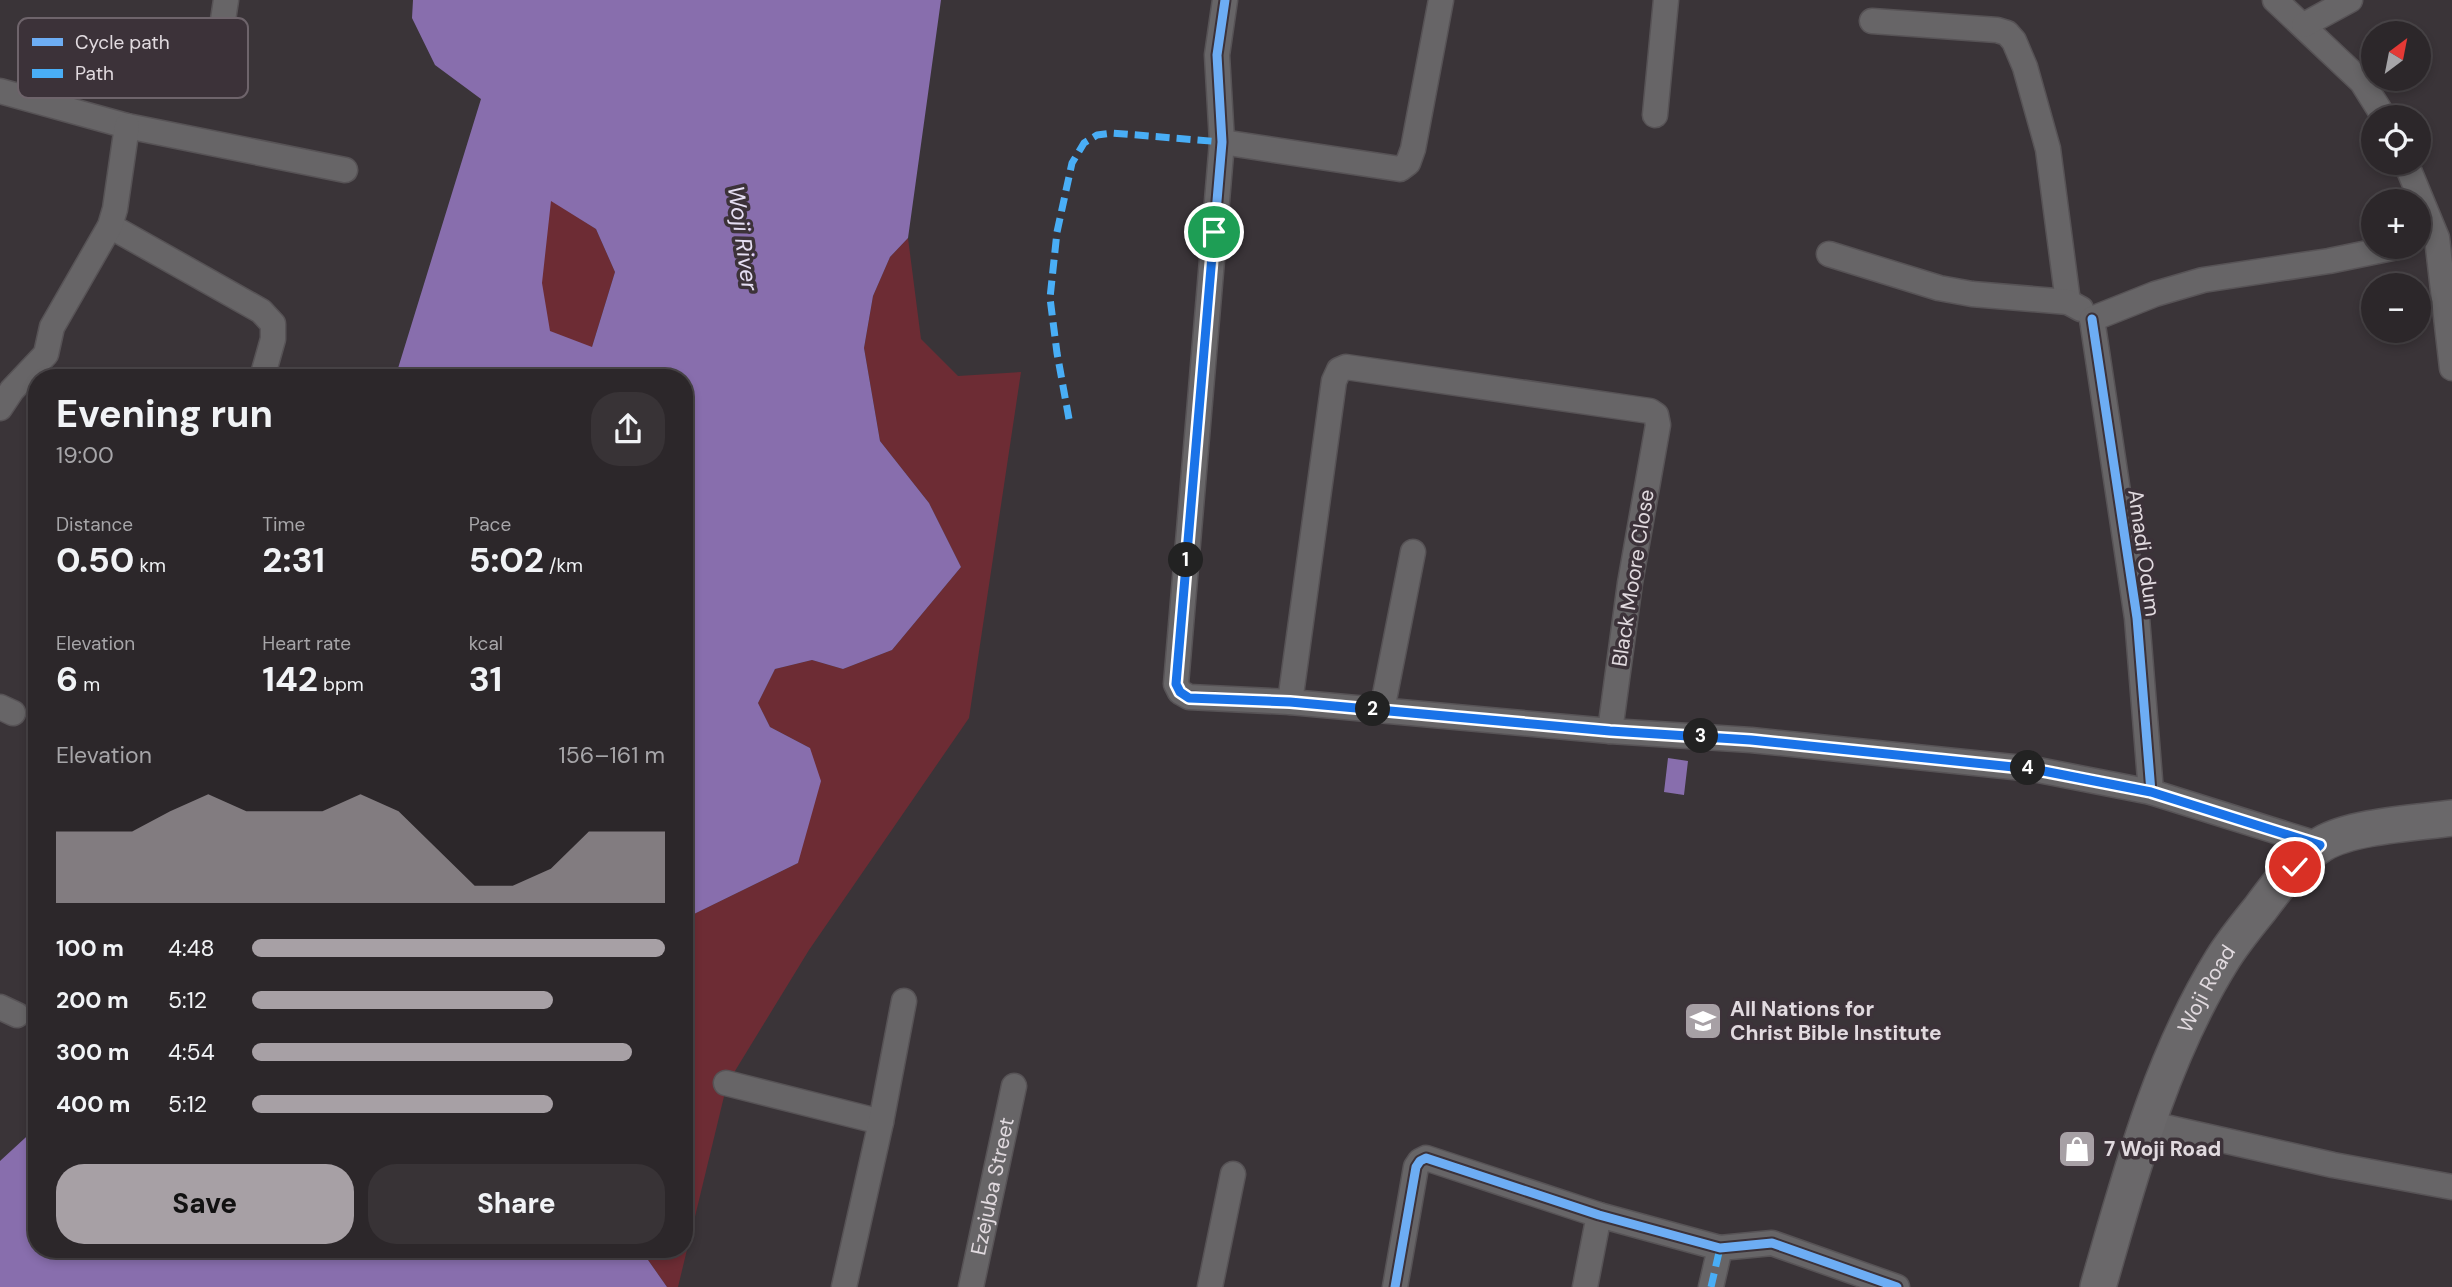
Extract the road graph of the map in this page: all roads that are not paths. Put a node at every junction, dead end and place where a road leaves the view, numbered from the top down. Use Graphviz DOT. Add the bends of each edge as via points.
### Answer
graph roads {
  1 [pos="1225,0"];
  2 [pos="1441,0"];
  3 [pos="1666,0"];
  4 [pos="2275,0"];
  5 [pos="2350,0"];
  6 [pos="1872,21"];
  7 [pos="2304,25"];
  8 [pos="0,91"];
  9 [pos="18,96"];
  10 [pos="25,98"];
  11 [pos="2376,105"];
  12 [pos="1654,115"];
  13 [pos="127,126"];
  14 [pos="1222,142"];
  15 [pos="345,170"];
  16 [pos="2411,175"];
  17 [pos="110,226"];
  18 [pos="2436,238"];
  19 [pos="1829,254"];
  20 [pos="2361,254"];
  21 [pos="2068,302"];
  22 [pos="2092,319"];
  23 [pos="2452,368"];
  24 [pos="32,369"];
  25 [pos="265,369"];
  26 [pos="28,373"];
  27 [pos="0,408"];
  28 [pos="1413,552"];
  29 [pos="1290,702"];
  30 [pos="1382,710"];
  31 [pos="1610,731"];
  32 [pos="2151,792"];
  33 [pos="2452,818"];
  34 [pos="2320,845"];
  35 [pos="904,1001"];
  36 [pos="726,1083"];
  37 [pos="1014,1086"];
  38 [pos="881,1122"];
  39 [pos="2147,1123"];
  40 [pos="1233,1174"];
  41 [pos="2452,1187"];
  42 [pos="1599,1215"];
  43 [pos="1720,1248"];
  44 [pos="844,1287"];
  45 [pos="971,1287"];
  46 [pos="1210,1287"];
  47 [pos="1395,1287"];
  48 [pos="1585,1287"];
  49 [pos="1711,1287"];
  50 [pos="1898,1287"];
  51 [pos="2098,1287"];
  1 -- 14 [label="street" via="1217,55"];
  2 -- 14 [label="street" via="1413,149 1400,169"];
  3 -- 12 [label="street"];
  4 -- 7 [label="street"];
  5 -- 7 [label="street"];
  6 -- 21 [label="street" via="1997,30 2014,41 2048,149"];
  7 -- 11 [label="street" via="2362,82"];
  8 -- 9 [label="street"];
  10 -- 13 [label="street"];
  13 -- 15 [label="street"];
  13 -- 17 [label="street"];
  14 -- 29 [label="street" via="1176,684 1189,698"];
  16 -- 18 [label="street"];
  17 -- 24 [label="street" via="52,327 46,354"];
  17 -- 25 [label="street" via="261,312 273,324"];
  18 -- 23 [label="street"];
  19 -- 21 [label="street" via="1939,288"];
  20 -- 22 [label="street" via="2203,280 2155,293"];
  21 -- 22 [label="street"];
  22 -- 32 [label="street, Amadi Odum" via="2137,618"];
  26 -- 27 [label="street"];
  28 -- 30 [label="street"];
  29 -- 30 [label="street"];
  29 -- 31 [label="street, Black Moore Close" via="1334,381 1346,367 1656,415"];
  30 -- 31 [label="street"];
  31 -- 32 [label="street" via="1751,740 2033,769"];
  32 -- 34 [label="street"];
  33 -- 34 [label="main road, Woji Road" via="2355,832"];
  34 -- 39 [label="main road, Woji Road" via="2272,893 2222,959 2176,1051"];
  35 -- 38 [label="street"];
  36 -- 38 [label="street"];
  37 -- 45 [label="street, Ezejuba Street"];
  38 -- 44 [label="street"];
  39 -- 41 [label="street"];
  39 -- 51 [label="main road, Woji Road"];
  40 -- 46 [label="street"];
  42 -- 43 [label="street"];
  42 -- 47 [label="street" via="1426,1158 1416,1167"];
  42 -- 48 [label="street"];
  43 -- 49 [label="street"];
  43 -- 50 [label="street" via="1772,1243"];
}
